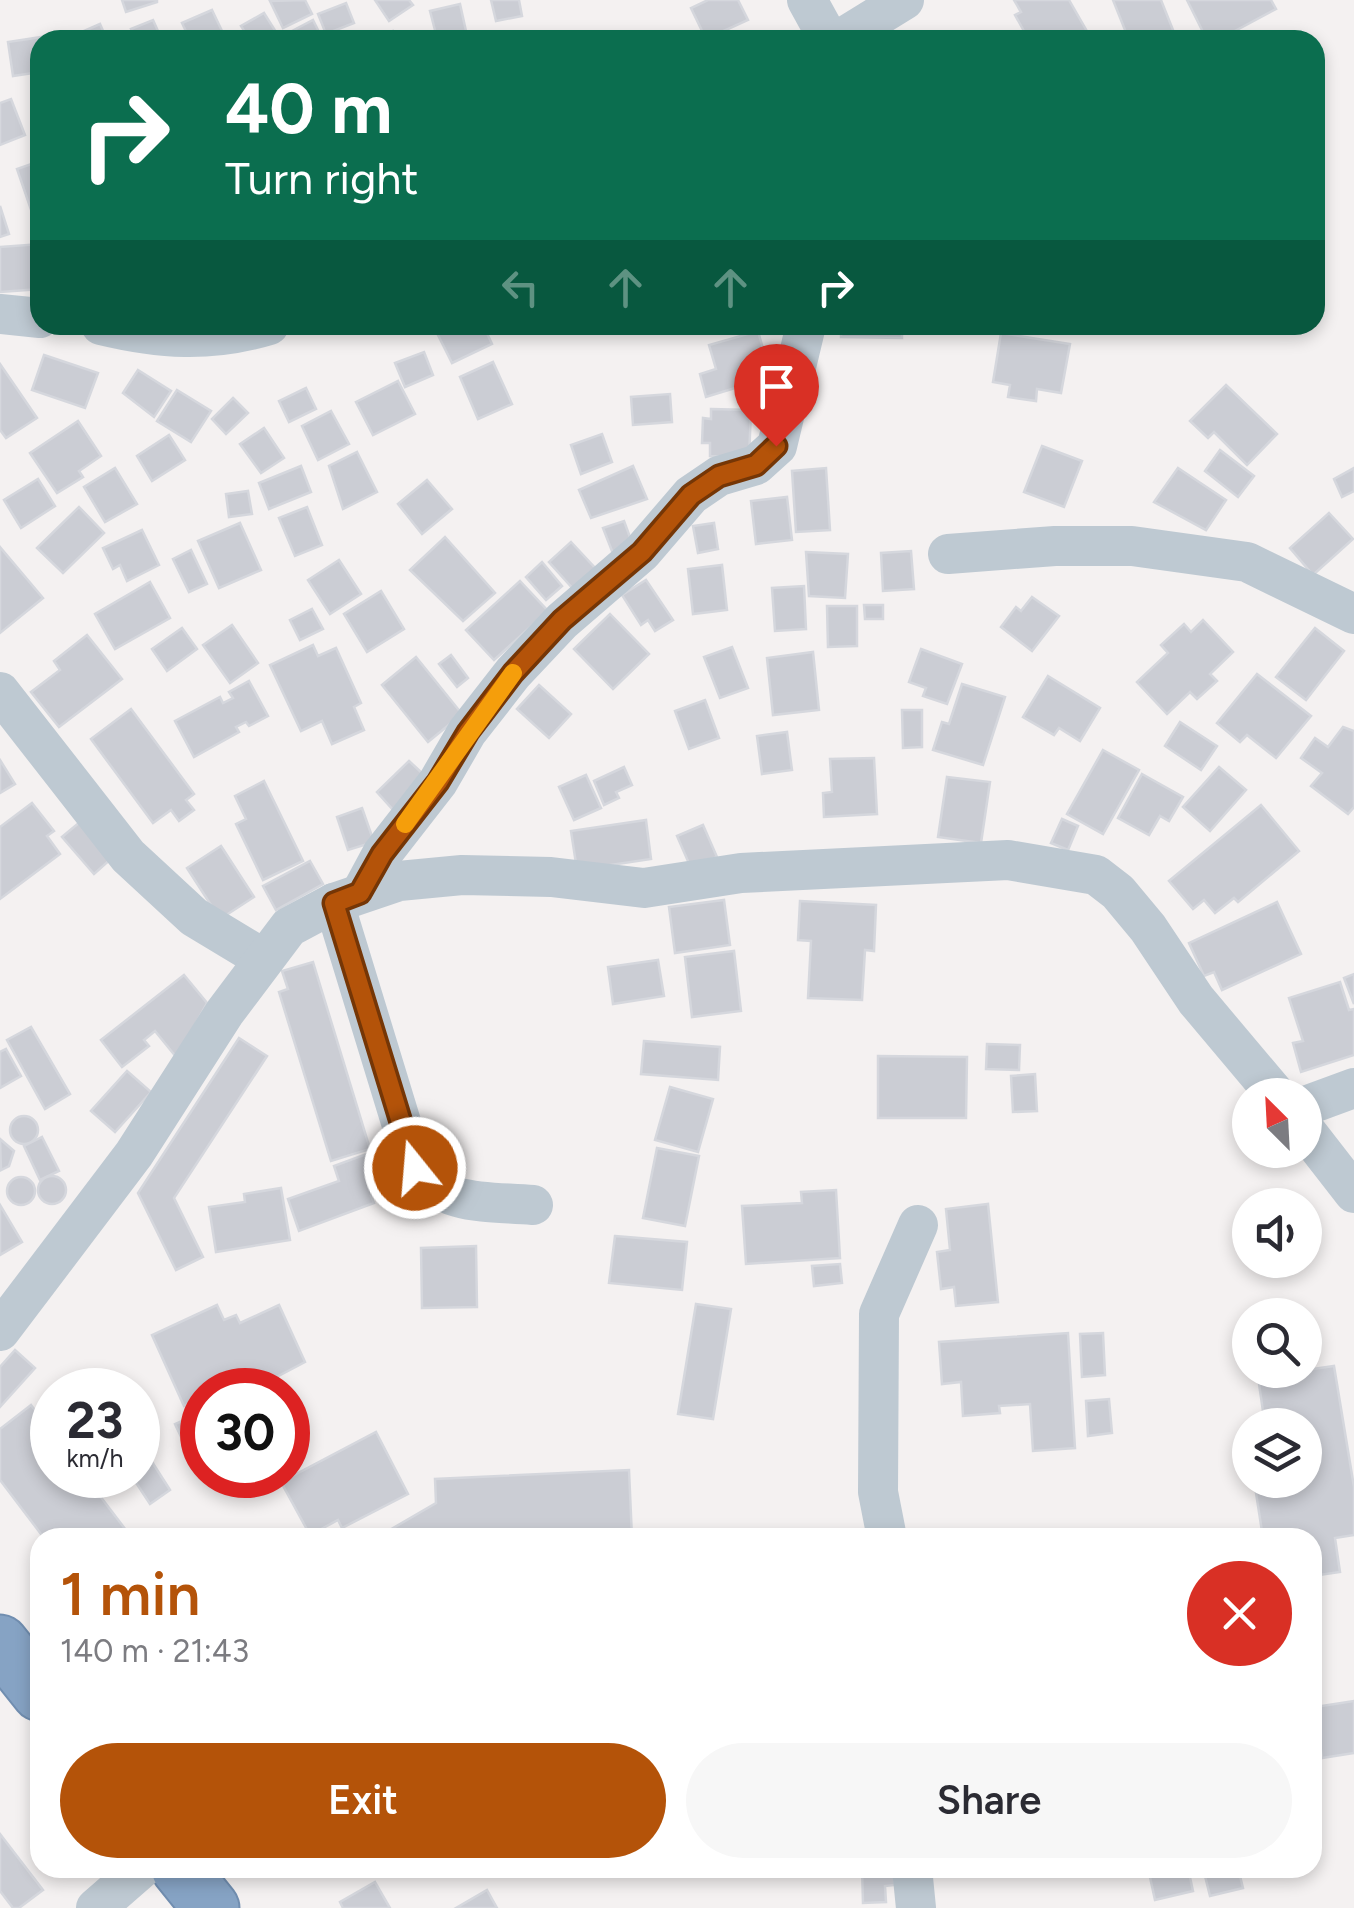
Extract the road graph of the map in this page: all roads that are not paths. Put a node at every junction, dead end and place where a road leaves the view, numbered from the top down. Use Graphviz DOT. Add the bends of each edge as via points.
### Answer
graph roads {
  1 [pos="807,0"];
  2 [pos="904,0"];
  3 [pos="824,30"];
  4 [pos="855,30"];
  5 [pos="0,314"];
  6 [pos="30,317"];
  7 [pos="140,335"];
  8 [pos="222,335"];
  9 [pos="804,335"];
  10 [pos="948,554"];
  11 [pos="1354,614"];
  12 [pos="0,692"];
  13 [pos="347,898"];
  14 [pos="262,958"];
  15 [pos="1262,1078"];
  16 [pos="1354,1088"];
  17 [pos="1322,1100"];
  18 [pos="1322,1152"];
  19 [pos="1354,1193"];
  20 [pos="533,1206"];
  21 [pos="918,1224"];
  22 [pos="0,1331"];
  23 [pos="885,1528"];
  24 [pos="0,1642"];
  25 [pos="30,1680"];
  26 [pos="130,1878"];
  27 [pos="187,1878"];
  28 [pos="913,1878"];
  29 [pos="96,1908"];
  30 [pos="211,1908"];
  31 [pos="916,1908"];
  1 -- 3 [label="street"];
  2 -- 4 [label="street"];
  5 -- 6 [label="street"];
  7 -- 8 [label="street"];
  9 -- 13 [label="street" via="776,446 756,465 719,476 691,495 642,552 562,620 468,732 438,782"];
  10 -- 11 [label="street" via="1132,546 1246,562"];
  12 -- 14 [label="street" via="128,856 194,918"];
  13 -- 14 [label="street" via="289,927"];
  13 -- 15 [label="street" via="399,881 462,875 644,888 903,862 1008,860 1078,871 1118,892"];
  13 -- 20 [label="street" via="415,1168 446,1198"];
  14 -- 22 [label="street" via="134,1154"];
  16 -- 17 [label="street"];
  18 -- 19 [label="street"];
  21 -- 23 [label="street" via="878,1314 878,1492"];
  24 -- 25 [label="highway"];
  26 -- 29 [label="street"];
  27 -- 30 [label="highway"];
  28 -- 31 [label="street"];
}
